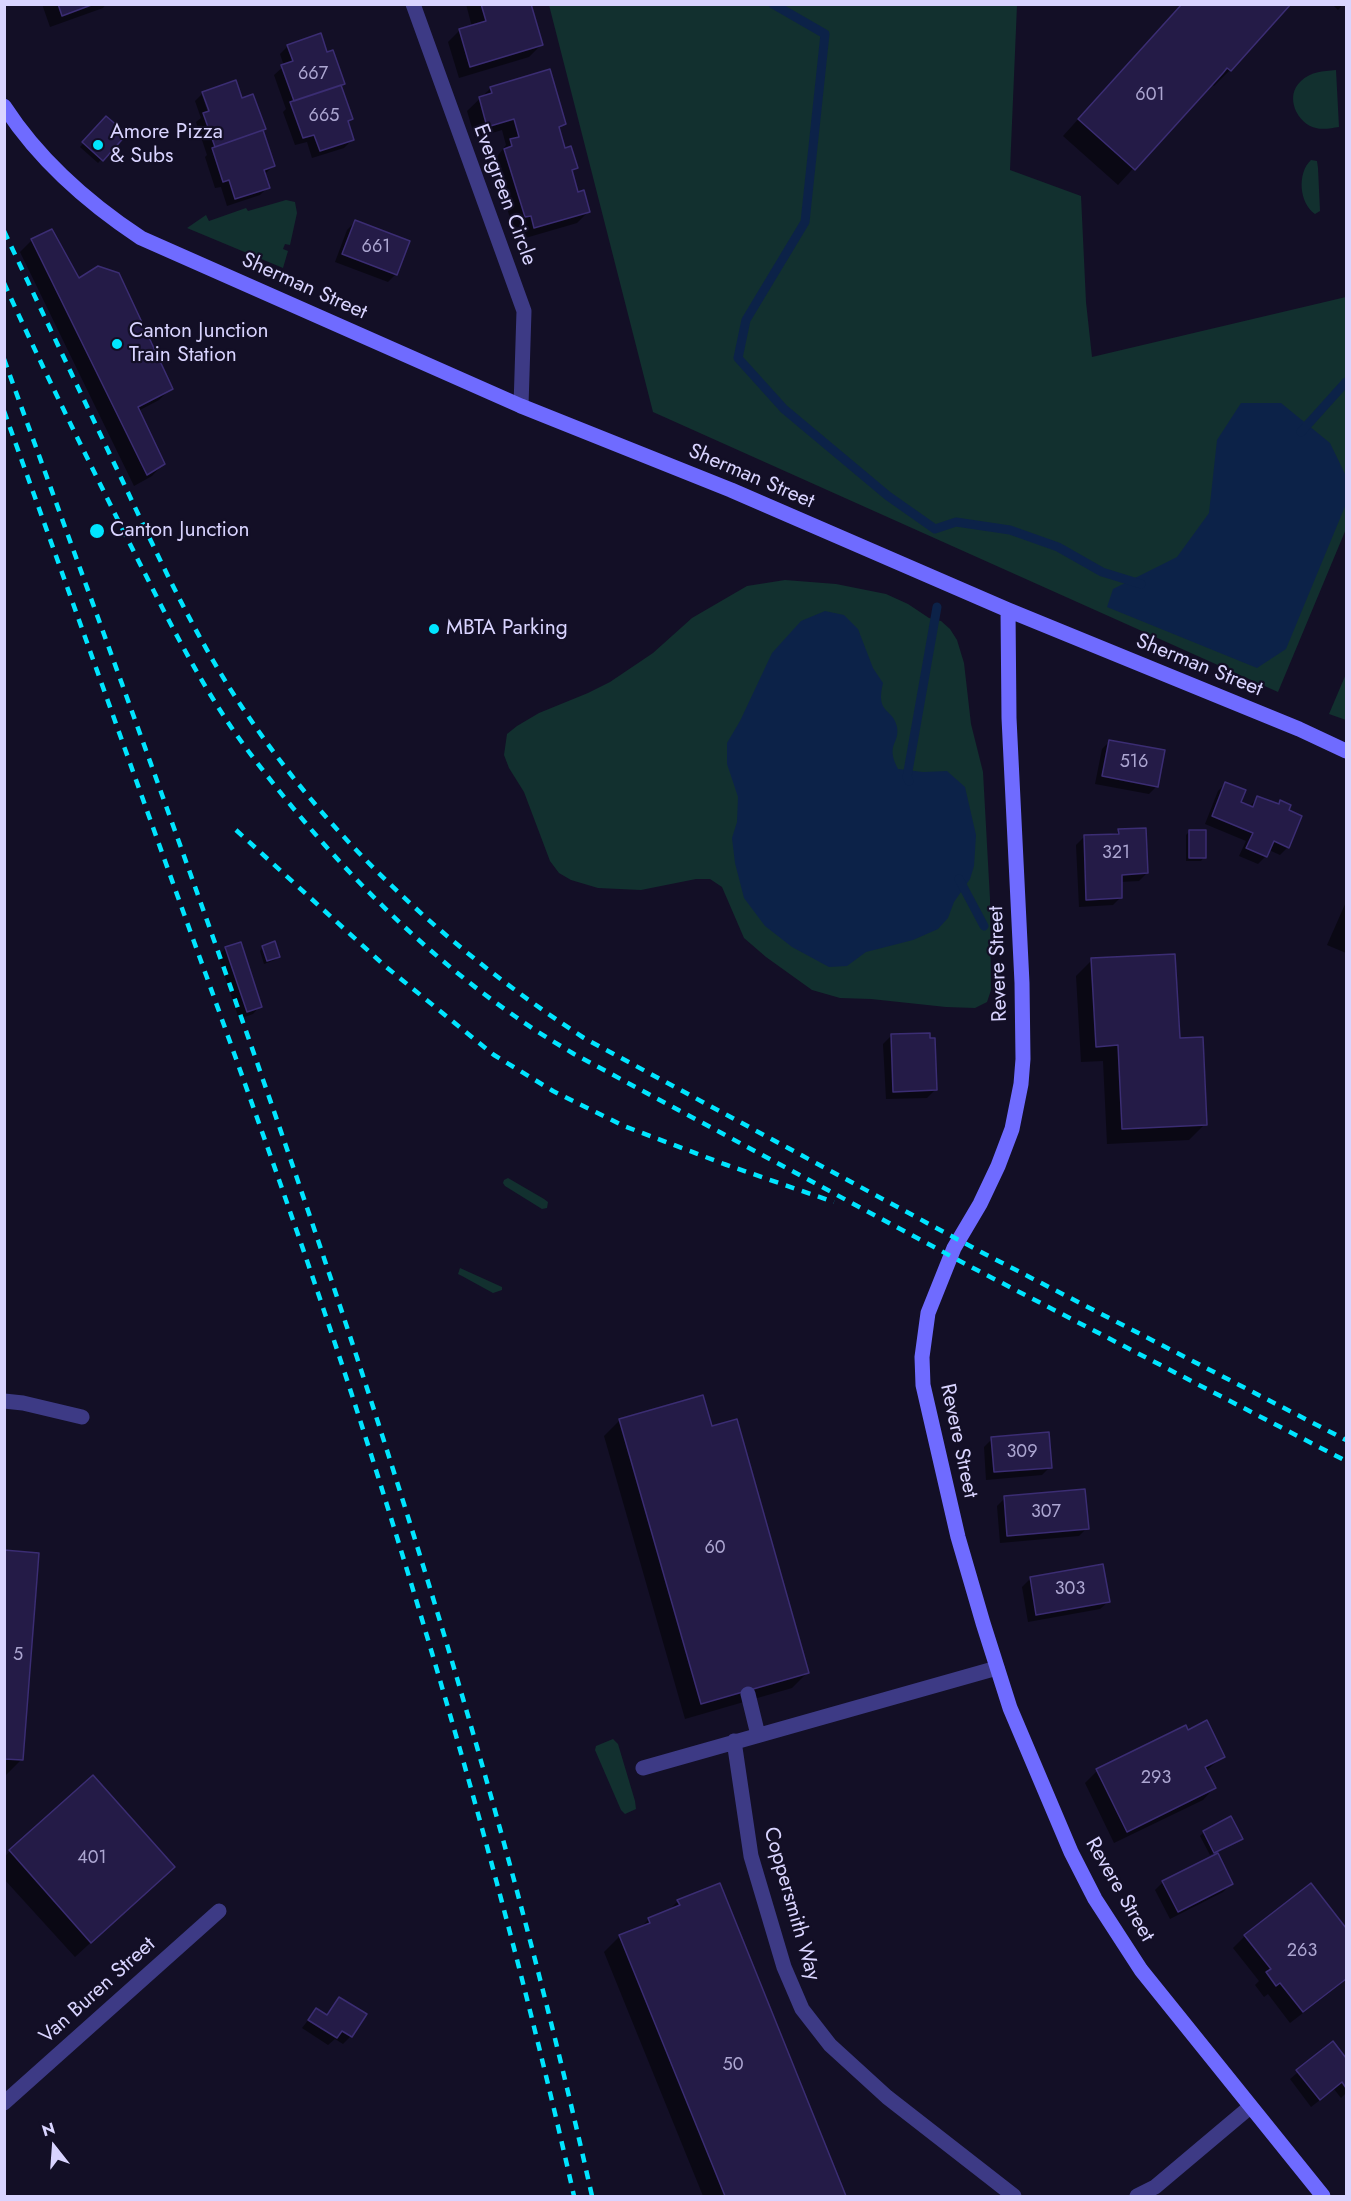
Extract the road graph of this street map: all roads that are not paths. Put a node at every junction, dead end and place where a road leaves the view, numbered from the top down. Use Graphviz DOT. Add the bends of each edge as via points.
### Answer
graph roads {
  1 [pos="413,4"];
  2 [pos="4,106"];
  3 [pos="521,406"];
  4 [pos="1008,610"];
  5 [pos="1347,751"];
  6 [pos="4,1401"];
  7 [pos="82,1417"];
  8 [pos="997,1668"];
  9 [pos="748,1694"];
  10 [pos="758,1735"];
  11 [pos="734,1741"];
  12 [pos="643,1768"];
  13 [pos="219,1911"];
  14 [pos="4,2103"];
  15 [pos="1250,2107"];
  16 [pos="1014,2196"];
  17 [pos="1137,2196"];
  18 [pos="1323,2196"];
  1 -- 3 [label="street, Evergreen Circle" via="524,311"];
  2 -- 3 [label="street, Sherman Street" via="44,157 81,194 141,238"];
  3 -- 4 [label="street, Sherman Street" via="731,490"];
  4 -- 5 [label="street, Sherman Street"];
  4 -- 8 [label="street, Revere Street" via="1012,798 1022,983 1021,1084 1012,1129 998,1166 954,1248 928,1313 922,1358 923,1384 958,1537"];
  6 -- 7 [label="street"];
  8 -- 10 [label="street"];
  8 -- 15 [label="street, Revere Street" via="1050,1805 1095,1899 1141,1970"];
  9 -- 10 [label="street"];
  10 -- 11 [label="street"];
  11 -- 12 [label="street"];
  11 -- 16 [label="street, Coppersmith Way" via="751,1856 784,1967 802,2009 830,2045 887,2097"];
  13 -- 14 [label="street, Van Buren Street"];
  15 -- 17 [label="street" via="1155,2187"];
  15 -- 18 [label="street, Revere Street"];
}
